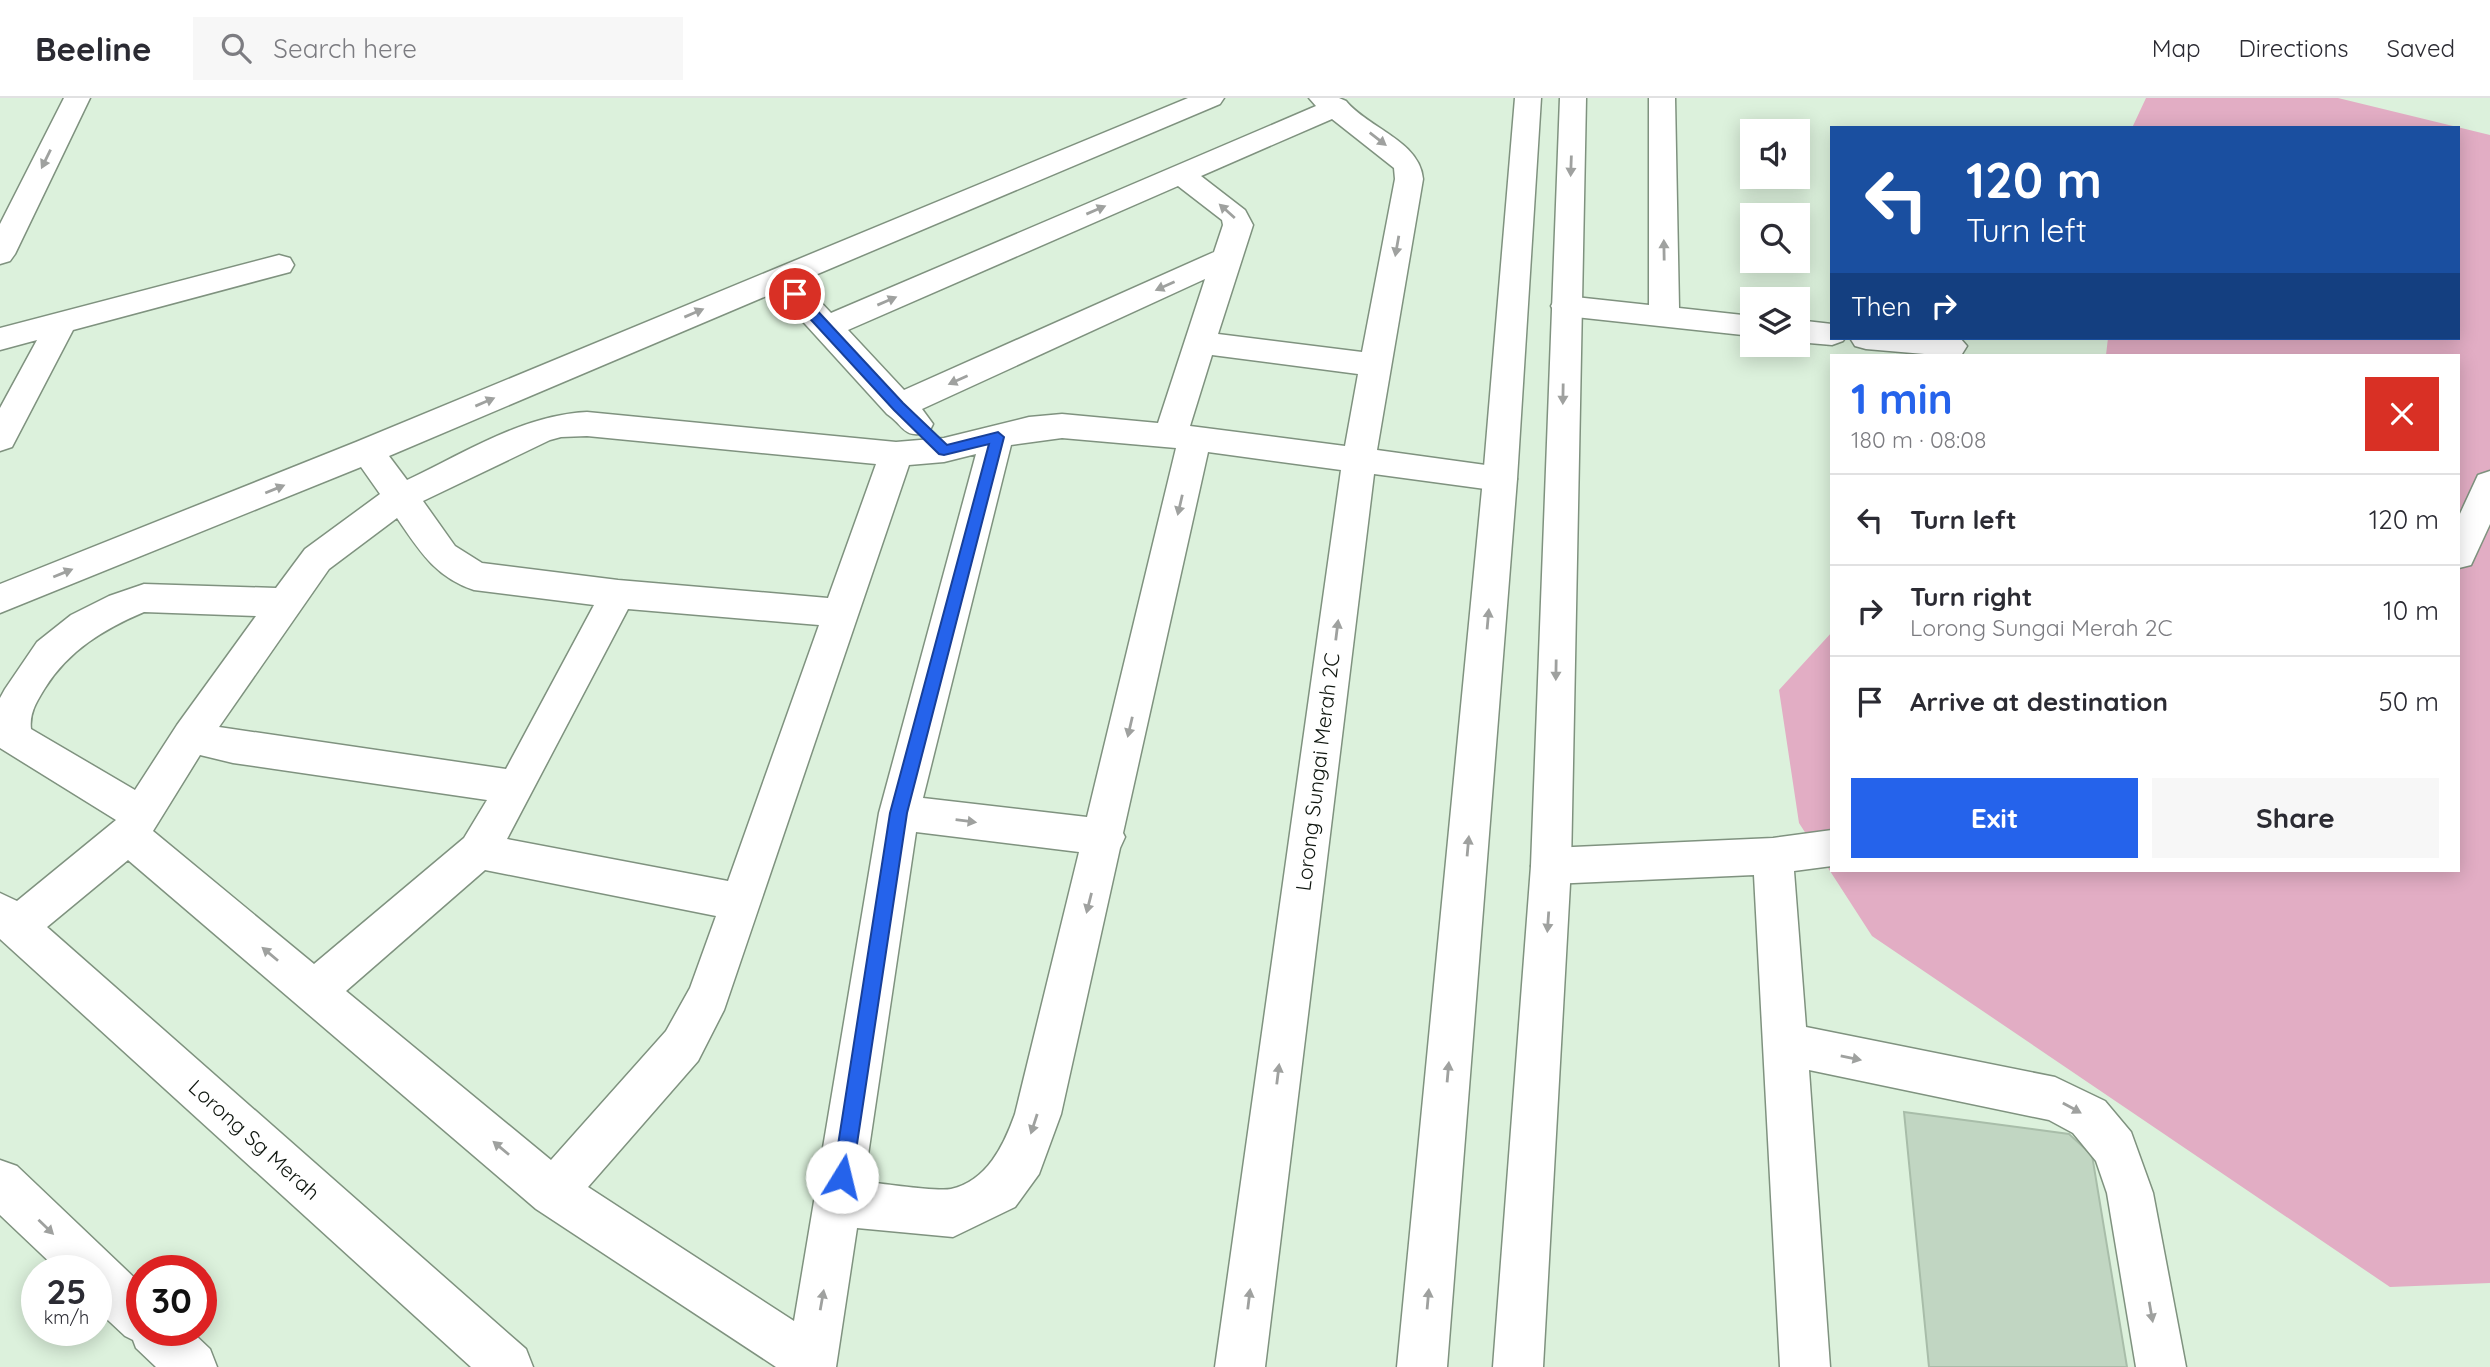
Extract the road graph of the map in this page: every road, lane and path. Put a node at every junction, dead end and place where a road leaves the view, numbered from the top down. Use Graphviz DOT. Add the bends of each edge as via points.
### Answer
graph roads {
  1 [pos="102,98"];
  2 [pos="1211,98"];
  3 [pos="1528,98"];
  4 [pos="1573,98"];
  5 [pos="1662,98"];
  6 [pos="1329,102"];
  7 [pos="73,105"];
  8 [pos="1181,174"];
  9 [pos="0,254"];
  10 [pos="1227,258"];
  11 [pos="279,265"];
  12 [pos="780,277"];
  13 [pos="1566,306"];
  14 [pos="1664,318"];
  15 [pos="61,324"];
  16 [pos="1740,325"];
  17 [pos="824,328"];
  18 [pos="1810,332"];
  19 [pos="1830,334"];
  20 [pos="0,340"];
  21 [pos="1887,340"];
  22 [pos="1202,343"];
  23 [pos="1951,346"];
  24 [pos="1376,365"];
  25 [pos="898,407"];
  26 [pos="998,437"];
  27 [pos="1183,437"];
  28 [pos="0,439"];
  29 [pos="944,450"];
  30 [pos="368,452"];
  31 [pos="897,454"];
  32 [pos="1359,460"];
  33 [pos="1500,478"];
  34 [pos="2490,484"];
  35 [pos="399,498"];
  36 [pos="2460,553"];
  37 [pos="618,594"];
  38 [pos="0,599"];
  39 [pos="285,603"];
  40 [pos="842,612"];
  41 [pos="191,736"];
  42 [pos="516,787"];
  43 [pos="899,813"];
  44 [pos="134,825"];
  45 [pos="1105,837"];
  46 [pos="1830,848"];
  47 [pos="478,851"];
  48 [pos="1773,856"];
  49 [pos="1551,866"];
  50 [pos="740,902"];
  51 [pos="8,920"];
  52 [pos="314,991"];
  53 [pos="1784,1044"];
  54 [pos="0,1183"];
  55 [pos="553,1192"];
  56 [pos="839,1202"];
  57 [pos="76,1255"];
  58 [pos="112,1290"];
  59 [pos="126,1304"];
  60 [pos="170,1346"];
  61 [pos="811,1364"];
  62 [pos="192,1367"];
  63 [pos="508,1367"];
  64 [pos="1240,1367"];
  65 [pos="1422,1367"];
  66 [pos="1518,1367"];
  67 [pos="1805,1367"];
  68 [pos="2161,1367"];
  1 -- 7 [label="street"];
  2 -- 12 [label="street"];
  3 -- 33 [label="street"];
  4 -- 13 [label="street, one-way"];
  14 -- 5 [label="street, one-way"];
  6 -- 8 [label="street"];
  6 -- 24 [label="street, Lorong Sungai Merah 2C, one-way" via="1408,166"];
  7 -- 9 [label="street, one-way"];
  10 -- 8 [label="street, one-way" via="1238,225 1235,216"];
  17 -- 8 [label="street, one-way"];
  10 -- 22 [label="street"];
  10 -- 25 [label="street, one-way"];
  11 -- 15 [label="street"];
  12 -- 17 [label="street"];
  30 -- 12 [label="street, one-way"];
  13 -- 14 [label="street"];
  13 -- 49 [label="street, one-way"];
  14 -- 16 [label="street"];
  15 -- 20 [label="street"];
  15 -- 28 [label="street"];
  17 -- 25 [label="street"];
  18 -- 19 [label="street"];
  21 -- 23 [label="street"];
  22 -- 24 [label="street"];
  22 -- 27 [label="street"];
  24 -- 32 [label="street, Lorong Sungai Merah 2C"];
  25 -- 29 [label="street"];
  26 -- 27 [label="street" via="1062,426"];
  26 -- 29 [label="street"];
  26 -- 43 [label="street"];
  27 -- 32 [label="street"];
  27 -- 45 [label="street, one-way"];
  29 -- 31 [label="street"];
  30 -- 35 [label="street"];
  38 -- 30 [label="street, one-way"];
  31 -- 35 [label="street" via="559,425"];
  31 -- 40 [label="street"];
  32 -- 33 [label="street"];
  64 -- 32 [label="street, Lorong Sungai Merah 2C, one-way"];
  65 -- 33 [label="street, one-way"];
  34 -- 36 [label="street"];
  35 -- 37 [label="street" via="443,556 474,576"];
  35 -- 39 [label="street" via="317,559"];
  37 -- 40 [label="street"];
  37 -- 42 [label="street"];
  39 -- 41 [label="street"];
  39 -- 44 [label="street" via="144,598 128,602 65,639 40,664 14,707 9,727 15,738"];
  40 -- 50 [label="street"];
  41 -- 42 [label="street" via="233,747"];
  41 -- 44 [label="street"];
  42 -- 47 [label="street"];
  43 -- 45 [label="street, one-way"];
  43 -- 56 [label="street"];
  44 -- 51 [label="street"];
  52 -- 44 [label="street, one-way"];
  45 -- 56 [label="street, one-way" via="1038,1114 1023,1158 998,1190 953,1213"];
  46 -- 48 [label="street"];
  47 -- 50 [label="street"];
  47 -- 52 [label="street"];
  48 -- 49 [label="street"];
  48 -- 53 [label="street"];
  49 -- 66 [label="street, one-way"];
  50 -- 55 [label="street" via="709,996 682,1046"];
  51 -- 63 [label="street, Lorong Sg Merah"];
  55 -- 52 [label="street, one-way"];
  53 -- 67 [label="street"];
  53 -- 68 [label="street, one-way" via="2055,1099 2089,1117 2115,1148 2130,1193"];
  54 -- 57 [label="street, one-way"];
  55 -- 61 [label="street"];
  61 -- 56 [label="street, one-way"];
  58 -- 59 [label="street"];
  60 -- 62 [label="street"];
}
